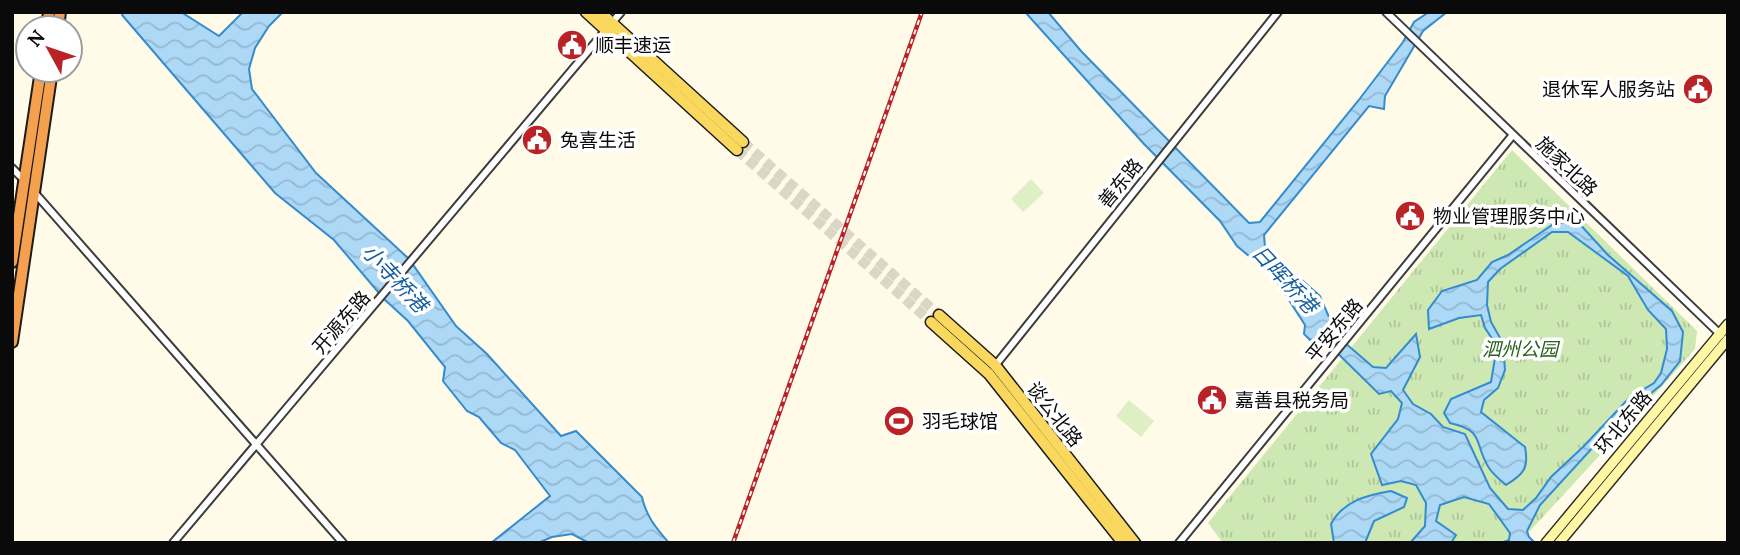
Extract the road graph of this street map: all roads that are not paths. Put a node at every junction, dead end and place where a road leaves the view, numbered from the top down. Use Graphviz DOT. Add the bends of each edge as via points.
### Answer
graph roads {
  1 [pos="586,12"];
  2 [pos="600,12"];
  3 [pos="621,12"];
  4 [pos="1278,12"];
  5 [pos="1386,12"];
  6 [pos="608,27"];
  7 [pos="39,84"];
  8 [pos="50,84"];
  9 [pos="1513,136"];
  10 [pos="740,146"];
  11 [pos="12,167"];
  12 [pos="24,180"];
  13 [pos="34,191"];
  14 [pos="12,262"];
  15 [pos="935,318"];
  16 [pos="1728,324"];
  17 [pos="1726,338"];
  18 [pos="12,342"];
  19 [pos="992,369"];
  20 [pos="256,444"];
  21 [pos="173,543"];
  22 [pos="342,543"];
  23 [pos="1123,543"];
  24 [pos="1135,543"];
  25 [pos="1179,543"];
  26 [pos="1546,543"];
  27 [pos="1559,543"];
  1 -- 6 [label="main road"];
  2 -- 6 [label="main road"];
  3 -- 6 [label="street, 开源东路"];
  4 -- 19 [label="street, 善东路"];
  5 -- 9 [label="street, 施家北路"];
  6 -- 10 [label="main road"];
  6 -- 20 [label="street, 开源东路"];
  7 -- 12 [label="highway"];
  8 -- 13 [label="highway"];
  9 -- 17 [label="street, 施家北路"];
  9 -- 25 [label="street, 平安东路"];
  11 -- 12 [label="street"];
  12 -- 13 [label="street"];
  12 -- 14 [label="highway"];
  13 -- 18 [label="highway"];
  13 -- 20 [label="street"];
  15 -- 19 [label="main road, 谈公北路"];
  16 -- 17 [label="street, 环北东路"];
  17 -- 26 [label="street, 环北东路"];
  17 -- 27 [label="street, 环北东路"];
  19 -- 23 [label="main road, 谈公北路"];
  19 -- 24 [label="main road, 谈公北路"];
  20 -- 21 [label="street, 开源东路"];
  20 -- 22 [label="street"];
}
